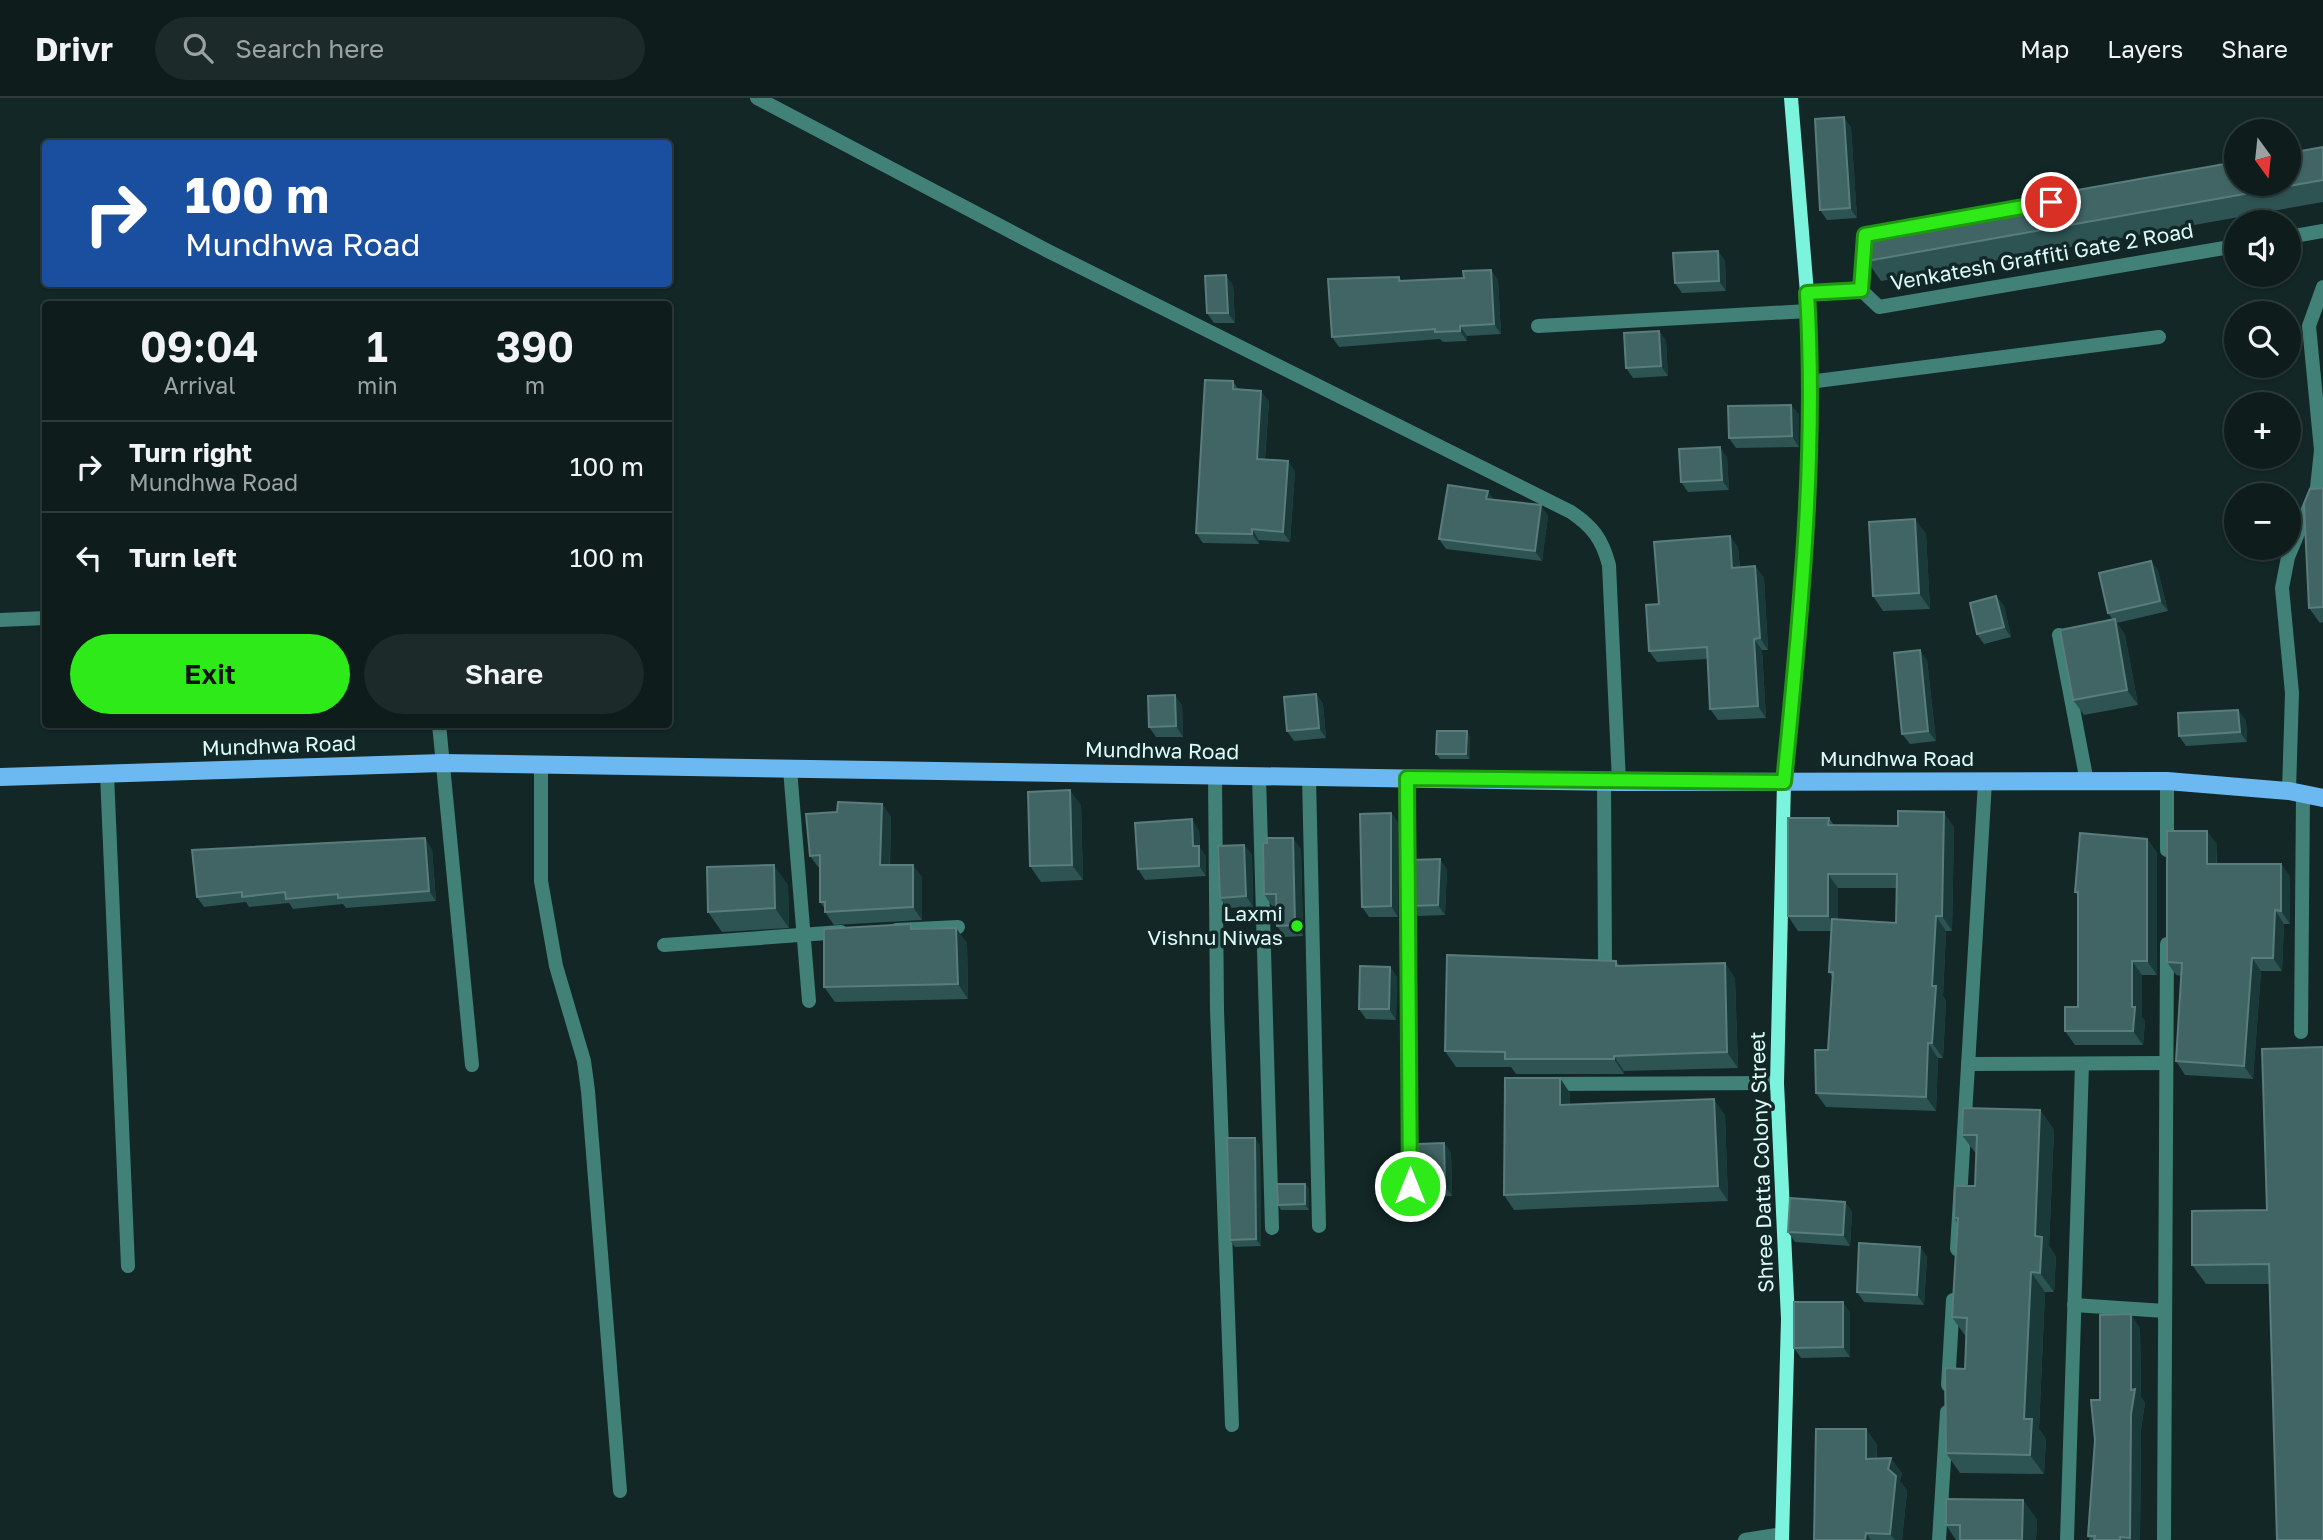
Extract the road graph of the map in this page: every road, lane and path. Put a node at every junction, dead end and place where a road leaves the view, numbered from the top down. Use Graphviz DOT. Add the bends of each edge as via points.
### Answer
graph roads {
  1 [pos="757,98"];
  2 [pos="1791,98"];
  3 [pos="1892,230"];
  4 [pos="2323,231"];
  5 [pos="2301,235"];
  6 [pos="2224,248"];
  7 [pos="2323,287"];
  8 [pos="1861,290"];
  9 [pos="1807,293"];
  10 [pos="1808,311"];
  11 [pos="1538,326"];
  12 [pos="2159,337"];
  13 [pos="1809,382"];
  14 [pos="2320,392"];
  15 [pos="42,618"];
  16 [pos="0,620"];
  17 [pos="2059,635"];
  18 [pos="439,728"];
  19 [pos="442,764"];
  20 [pos="541,765"];
  21 [pos="790,769"];
  22 [pos="107,774"];
  23 [pos="1215,775"];
  24 [pos="1259,776"];
  25 [pos="1309,776"];
  26 [pos="0,777"];
  27 [pos="1407,778"];
  28 [pos="1611,781"];
  29 [pos="2168,781"];
  30 [pos="1784,782"];
  31 [pos="1985,782"];
  32 [pos="2087,782"];
  33 [pos="2296,793"];
  34 [pos="2323,798"];
  35 [pos="2167,862"];
  36 [pos="958,927"];
  37 [pos="2167,929"];
  38 [pos="881,931"];
  39 [pos="855,932"];
  40 [pos="804,934"];
  41 [pos="664,945"];
  42 [pos="1605,964"];
  43 [pos="809,1001"];
  44 [pos="2301,1032"];
  45 [pos="2166,1063"];
  46 [pos="1968,1064"];
  47 [pos="2082,1064"];
  48 [pos="472,1065"];
  49 [pos="1777,1083"];
  50 [pos="1534,1084"];
  51 [pos="1410,1186"];
  52 [pos="1319,1226"];
  53 [pos="1272,1228"];
  54 [pos="128,1266"];
  55 [pos="2074,1305"];
  56 [pos="2165,1311"];
  57 [pos="1232,1425"];
  58 [pos="620,1491"];
  59 [pos="1782,1537"];
  60 [pos="1745,1540"];
  61 [pos="1939,1540"];
  62 [pos="2067,1540"];
  63 [pos="2164,1540"];
  1 -- 28 [label="street" via="1046,250 1589,524 1602,539 1609,565"];
  2 -- 9 [label="street, Shree Datta Colony Street"];
  3 -- 8 [label="street, Venkatesh Graffiti Gate 2 Road" via="1865,235"];
  4 -- 5 [label="street"];
  6 -- 8 [label="street, Venkatesh Graffiti Gate 2 Road" via="1879,307"];
  7 -- 14 [label="street" via="2309,326"];
  8 -- 9 [label="street, Venkatesh Graffiti Gate 2 Road"];
  9 -- 10 [label="street, Shree Datta Colony Street"];
  10 -- 11 [label="street"];
  10 -- 13 [label="street, Shree Datta Colony Street"];
  12 -- 13 [label="street"];
  13 -- 30 [label="street, Shree Datta Colony Street" via="1799,625"];
  14 -- 33 [label="street" via="2317,488 2288,556 2282,588"];
  15 -- 16 [label="street"];
  17 -- 32 [label="street"];
  18 -- 19 [label="street"];
  19 -- 20 [label="main road, Mundhwa Road"];
  19 -- 22 [label="main road, Mundhwa Road"];
  19 -- 48 [label="street"];
  20 -- 21 [label="main road, Mundhwa Road"];
  20 -- 58 [label="street" via="541,881 556,966 589,1091"];
  21 -- 23 [label="main road, Mundhwa Road"];
  21 -- 40 [label="street"];
  22 -- 26 [label="main road, Mundhwa Road"];
  22 -- 54 [label="street"];
  23 -- 24 [label="main road, Mundhwa Road"];
  23 -- 57 [label="street" via="1217,1010"];
  24 -- 25 [label="main road, Mundhwa Road"];
  24 -- 53 [label="street"];
  25 -- 27 [label="main road, Mundhwa Road"];
  25 -- 52 [label="street"];
  27 -- 28 [label="main road, Mundhwa Road"];
  27 -- 51 [label="street"];
  28 -- 30 [label="main road, Mundhwa Road"];
  28 -- 42 [label="street"];
  29 -- 32 [label="main road, Mundhwa Road"];
  29 -- 33 [label="main road, Mundhwa Road"];
  29 -- 35 [label="street"];
  30 -- 31 [label="main road, Mundhwa Road"];
  30 -- 49 [label="street, Shree Datta Colony Street"];
  31 -- 32 [label="main road, Mundhwa Road"];
  31 -- 46 [label="street"];
  33 -- 34 [label="main road, Mundhwa Road"];
  33 -- 44 [label="street"];
  36 -- 38 [label="street"];
  37 -- 45 [label="street"];
  39 -- 40 [label="street"];
  40 -- 41 [label="street"];
  40 -- 43 [label="street"];
  45 -- 47 [label="street"];
  45 -- 56 [label="street"];
  46 -- 47 [label="street"];
  46 -- 61 [label="street"];
  47 -- 55 [label="street"];
  49 -- 50 [label="street"];
  49 -- 59 [label="street, Shree Datta Colony Street" via="1788,1292"];
  55 -- 56 [label="street"];
  55 -- 62 [label="street"];
  56 -- 63 [label="street"];
  59 -- 60 [label="street"];
}
